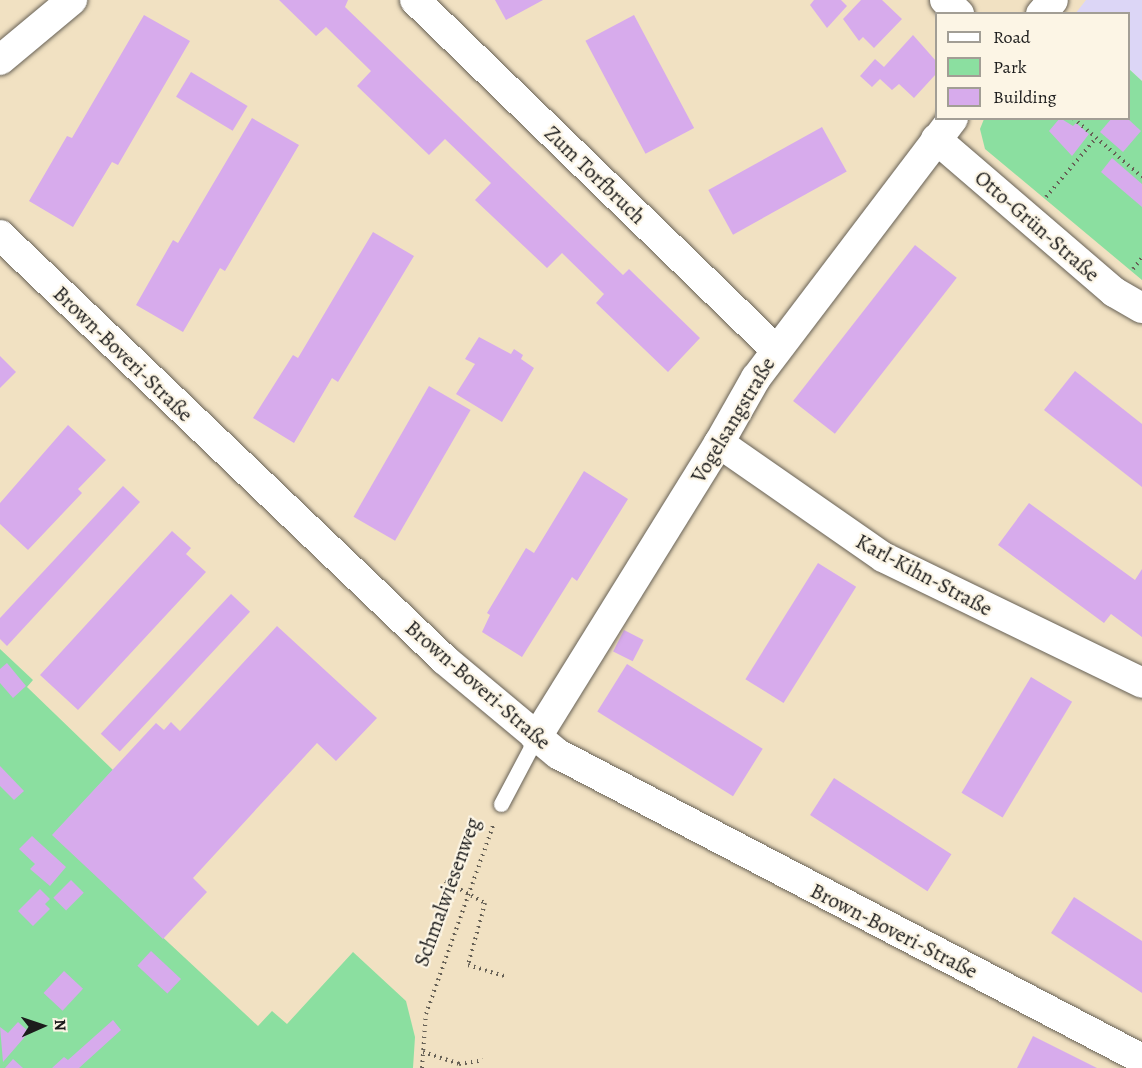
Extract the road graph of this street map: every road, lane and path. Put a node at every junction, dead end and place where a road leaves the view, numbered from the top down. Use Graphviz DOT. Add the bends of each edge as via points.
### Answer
graph roads {
  1 [pos="72,0"];
  2 [pos="415,0"];
  3 [pos="945,0"];
  4 [pos="1053,0"];
  5 [pos="957,12"];
  6 [pos="1043,12"];
  7 [pos="0,60"];
  8 [pos="1075,120"];
  9 [pos="944,129"];
  10 [pos="1096,138"];
  11 [pos="1142,177"];
  12 [pos="1029,218"];
  13 [pos="0,235"];
  14 [pos="1142,308"];
  15 [pos="776,350"];
  16 [pos="719,444"];
  17 [pos="1142,683"];
  18 [pos="536,738"];
  19 [pos="501,804"];
  20 [pos="445,881"];
  21 [pos="469,893"];
  22 [pos="505,976"];
  23 [pos="423,1052"];
  24 [pos="1142,1059"];
  25 [pos="483,1060"];
  26 [pos="422,1068"];
  1 -- 7 [label="street"];
  2 -- 15 [label="street, Zum Torfbruch"];
  3 -- 5 [label="street"];
  4 -- 6 [label="street"];
  8 -- 10 [label="path"];
  9 -- 12 [label="street, Otto-Grün-Straße"];
  9 -- 15 [label="street, Vogelsangstraße"];
  10 -- 11 [label="path"];
  10 -- 12 [label="path"];
  12 -- 14 [label="street, Otto-Grün-Straße" via="1114,292"];
  13 -- 18 [label="street, Brown-Boveri-Straße" via="436,652"];
  15 -- 16 [label="street, Vogelsangstraße"];
  16 -- 17 [label="street, Karl-Kihn-Straße" via="883,557"];
  16 -- 18 [label="street, Vogelsangstraße"];
  18 -- 19 [label="lane, Schmalwiesenweg"];
  18 -- 24 [label="street, Brown-Boveri-Straße" via="594,776"];
  19 -- 21 [label="path, Schmalwiesenweg"];
  20 -- 21 [label="path"];
  21 -- 22 [label="path" via="485,903 468,965"];
  21 -- 23 [label="path, Schmalwiesenweg" via="426,1014"];
  23 -- 25 [label="path" via="459,1064"];
  23 -- 26 [label="path, Schmalwiesenweg"];
}
